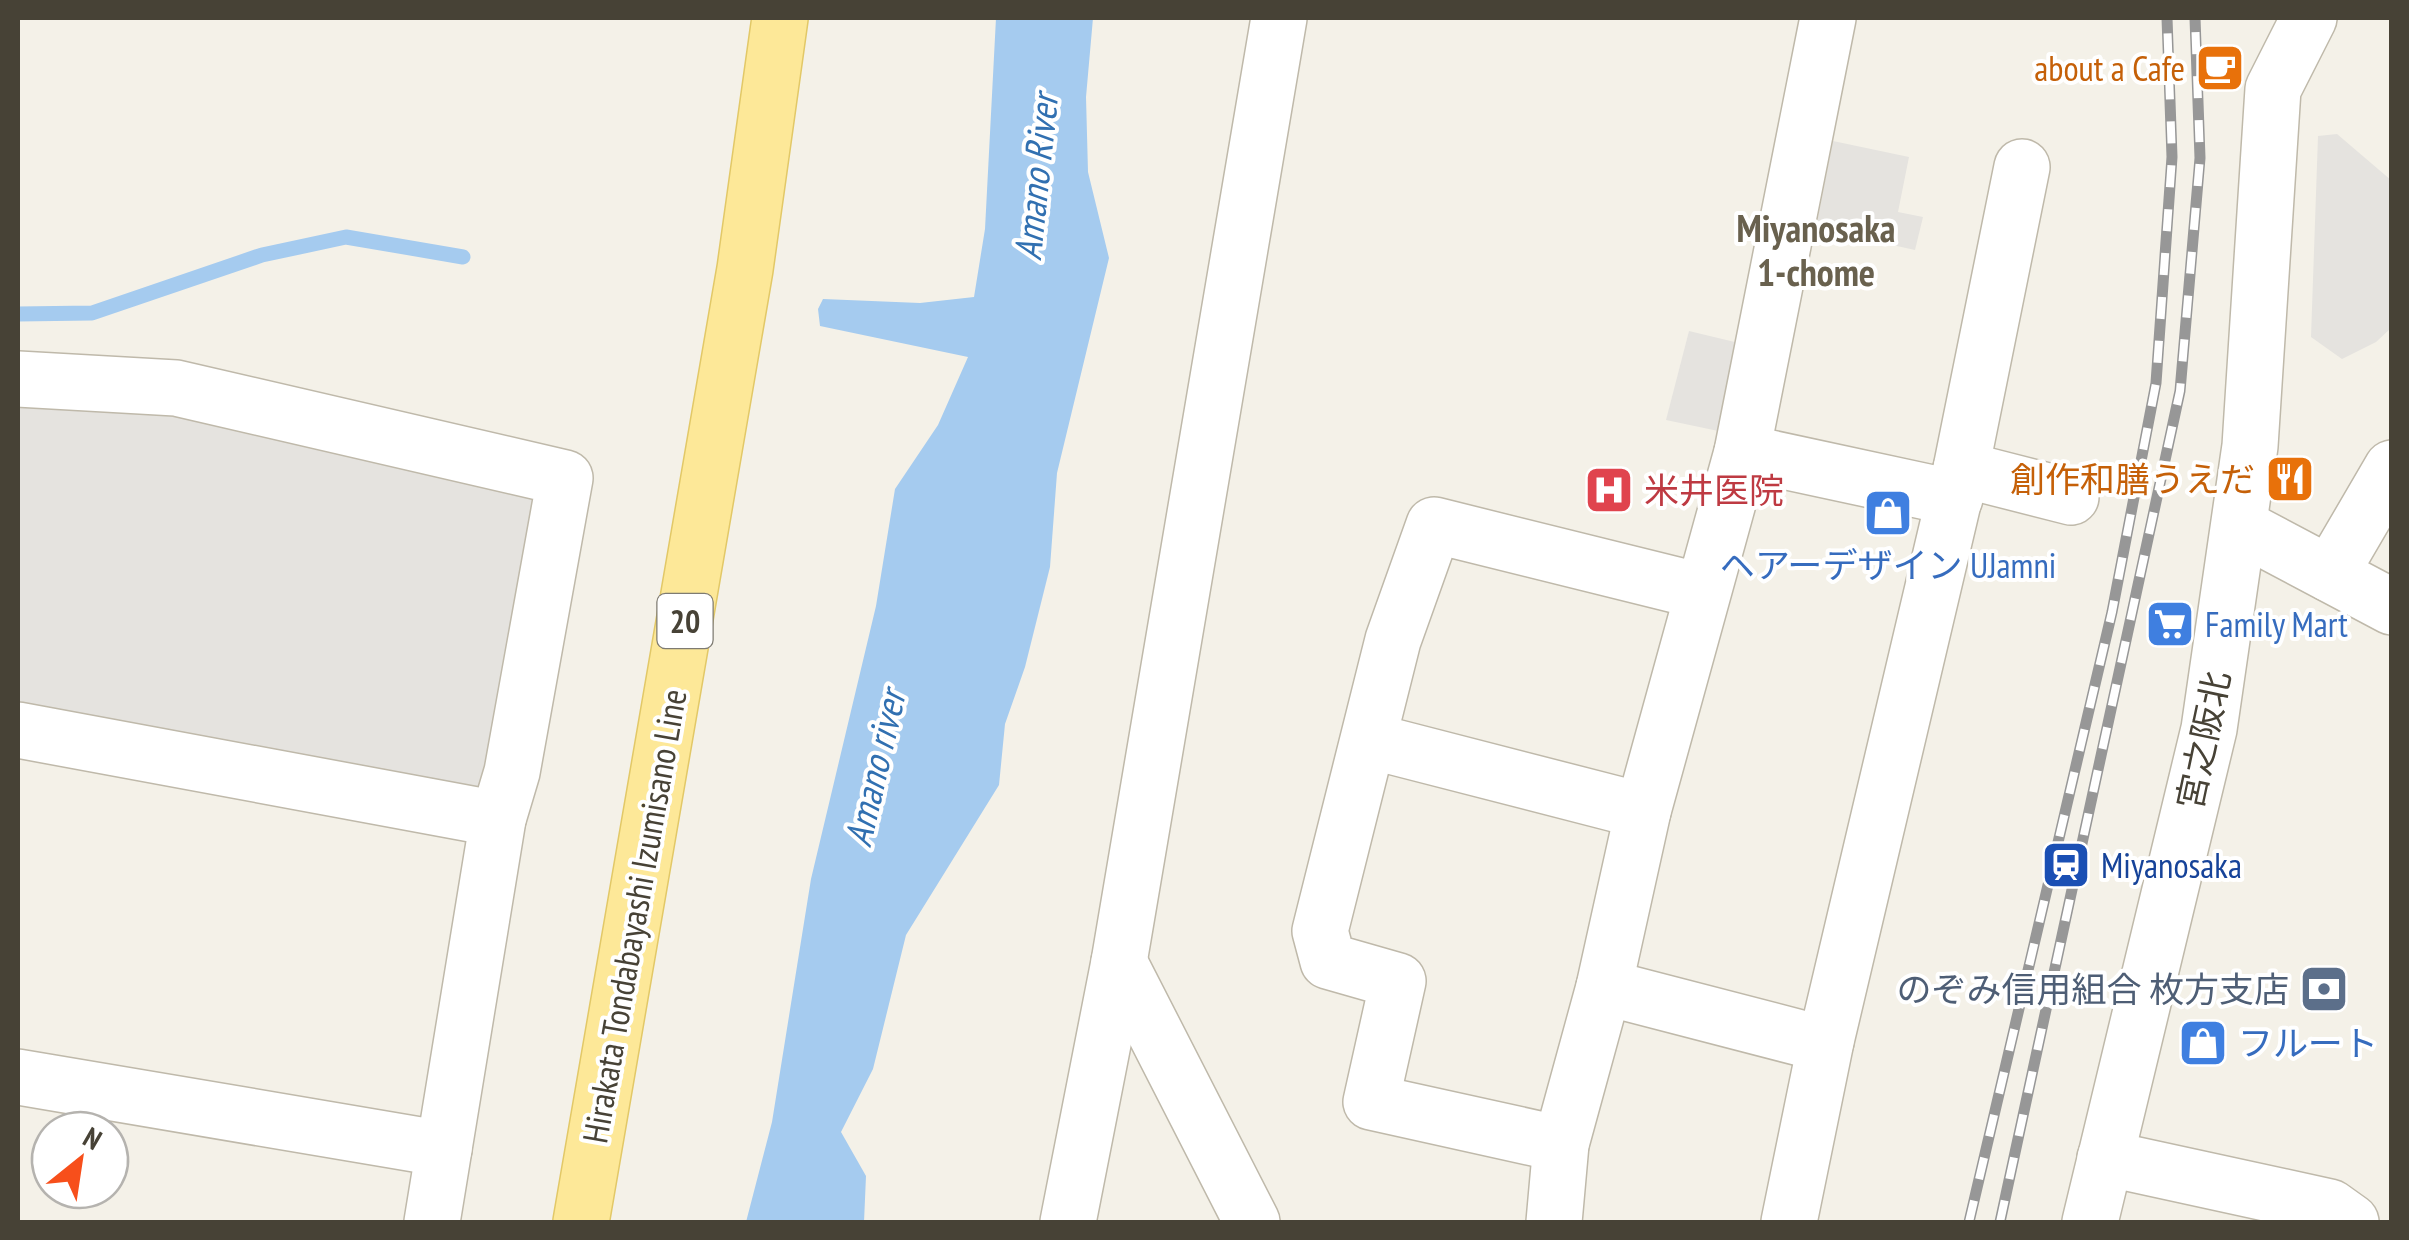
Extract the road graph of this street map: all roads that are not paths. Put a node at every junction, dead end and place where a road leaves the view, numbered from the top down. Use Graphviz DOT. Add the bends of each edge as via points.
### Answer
graph roads {
  1 [pos="780,18"];
  2 [pos="1279,18"];
  3 [pos="1828,18"];
  4 [pos="2309,18"];
  5 [pos="2022,167"];
  6 [pos="18,378"];
  7 [pos="1742,452"];
  8 [pos="2392,468"];
  9 [pos="1958,484"];
  10 [pos="2071,497"];
  11 [pos="2240,527"];
  12 [pos="2330,574"];
  13 [pos="1700,591"];
  14 [pos="2392,607"];
  15 [pos="18,730"];
  16 [pos="1371,741"];
  17 [pos="1643,811"];
  18 [pos="498,819"];
  19 [pos="1119,962"];
  20 [pos="1604,987"];
  21 [pos="1826,1041"];
  22 [pos="18,1078"];
  23 [pos="1561,1144"];
  24 [pos="444,1149"];
  25 [pos="2105,1158"];
  26 [pos="432,1222"];
  27 [pos="581,1222"];
  28 [pos="1068,1222"];
  29 [pos="1252,1222"];
  30 [pos="1554,1222"];
  31 [pos="1789,1222"];
  32 [pos="2090,1222"];
  33 [pos="2352,1222"];
  1 -- 27 [label="main road, Hirakata Tondabayashi Izumisano Line / 20" via="745,270"];
  2 -- 19 [label="street"];
  3 -- 7 [label="street"];
  4 -- 11 [label="street, 宮之阪北" via="2273,89"];
  5 -- 9 [label="street"];
  6 -- 18 [label="street" via="176,388 565,478"];
  7 -- 9 [label="street"];
  7 -- 13 [label="street"];
  8 -- 12 [label="street"];
  9 -- 10 [label="street"];
  9 -- 21 [label="street"];
  11 -- 12 [label="street"];
  11 -- 25 [label="street, 宮之阪北" via="2210,729"];
  12 -- 14 [label="street"];
  13 -- 16 [label="street" via="1434,524 1394,640"];
  13 -- 17 [label="street"];
  15 -- 18 [label="street"];
  16 -- 17 [label="street"];
  16 -- 23 [label="street" via="1320,931 1328,961 1398,982 1371,1102"];
  17 -- 20 [label="street"];
  18 -- 24 [label="street"];
  19 -- 28 [label="street"];
  19 -- 29 [label="street"];
  20 -- 21 [label="street"];
  20 -- 23 [label="street"];
  21 -- 31 [label="street"];
  22 -- 24 [label="street"];
  23 -- 30 [label="street"];
  24 -- 26 [label="street"];
  25 -- 32 [label="street, 宮之阪北"];
  25 -- 33 [label="street" via="2330,1207"];
}
